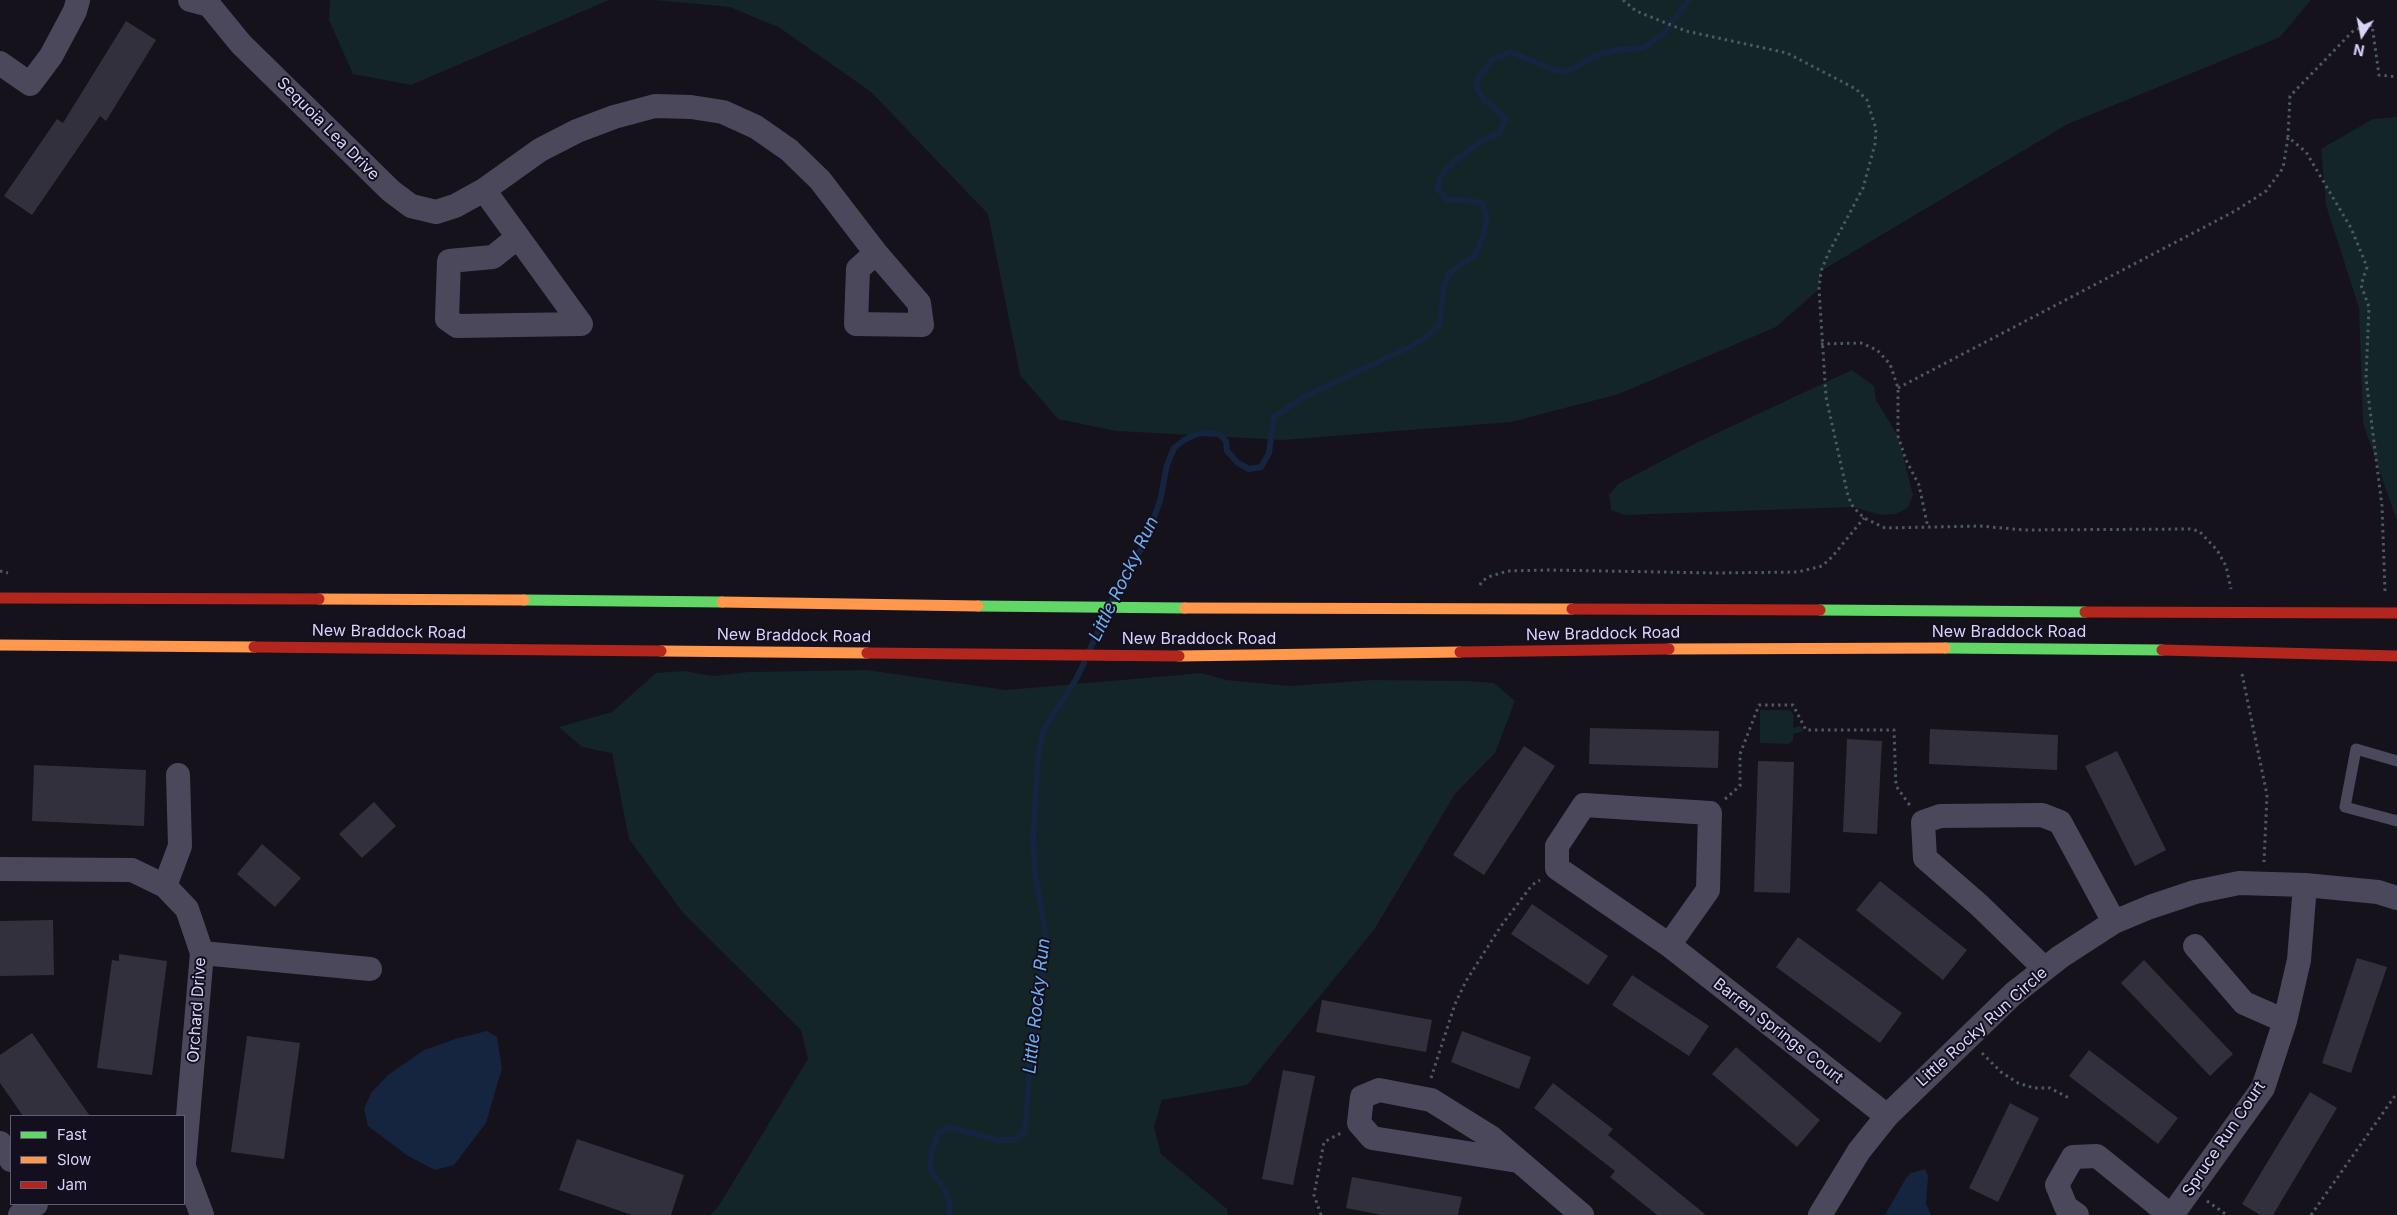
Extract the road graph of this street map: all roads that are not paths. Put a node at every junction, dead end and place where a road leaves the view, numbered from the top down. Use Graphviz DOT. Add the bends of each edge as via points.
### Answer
graph roads {
  1 [pos="78,0"];
  2 [pos="190,0"];
  3 [pos="0,63"];
  4 [pos="484,190"];
  5 [pos="518,237"];
  6 [pos="876,253"];
  7 [pos="0,598"];
  8 [pos="2397,613"];
  9 [pos="0,645"];
  10 [pos="2397,656"];
  11 [pos="2397,761"];
  12 [pos="178,775"];
  13 [pos="2397,821"];
  14 [pos="0,869"];
  15 [pos="2305,884"];
  16 [pos="165,886"];
  17 [pos="2397,898"];
  18 [pos="2114,922"];
  19 [pos="1669,945"];
  20 [pos="2195,946"];
  21 [pos="202,953"];
  22 [pos="370,969"];
  23 [pos="2045,969"];
  24 [pos="2285,1020"];
  25 [pos="1887,1116"];
  26 [pos="0,1143"];
  27 [pos="185,1151"];
  28 [pos="10,1158"];
  29 [pos="1518,1161"];
  30 [pos="185,1170"];
  31 [pos="36,1205"];
  32 [pos="39,1205"];
  33 [pos="20,1215"];
  34 [pos="52,1215"];
  35 [pos="202,1215"];
  36 [pos="1582,1215"];
  37 [pos="1820,1215"];
  38 [pos="2077,1215"];
  39 [pos="2171,1215"];
  1 -- 3 [label="street" via="51,56 30,84"];
  2 -- 4 [label="street, Sequoia Lea Drive" via="209,4 241,44 391,191 411,206 436,212"];
  4 -- 5 [label="street"];
  4 -- 6 [label="street, Sequoia Lea Drive" via="540,150 614,117 655,106 723,112 756,126 789,150 820,180"];
  5 -- 5 [label="street" via="580,324 457,326 447,318 449,261 493,257"];
  7 -- 8 [label="main road, New Braddock Road"];
  9 -- 10 [label="main road, New Braddock Road" via="1206,656 1789,647 2195,650"];
  11 -- 13 [label="lane" via="2356,749 2345,806"];
  12 -- 16 [label="street" via="180,846"];
  14 -- 16 [label="street, Orchard Drive" via="132,870"];
  15 -- 17 [label="street, Little Rocky Run Circle" via="2378,892"];
  15 -- 18 [label="street, Little Rocky Run Circle" via="2239,883 2195,892"];
  15 -- 24 [label="street, Spruce Run Court" via="2300,960"];
  16 -- 21 [label="street, Orchard Drive" via="187,909"];
  18 -- 23 [label="street, Little Rocky Run Circle"];
  18 -- 23 [label="street" via="2060,822 2042,815 1940,816 1923,822 1925,858 1980,905"];
  19 -- 19 [label="street, Barren Springs Court" via="1557,868 1557,846 1584,805 1710,813 1708,890"];
  19 -- 25 [label="street, Barren Springs Court"];
  20 -- 24 [label="street" via="2244,1003"];
  21 -- 22 [label="street"];
  21 -- 27 [label="street, Orchard Drive"];
  23 -- 25 [label="street, Little Rocky Run Circle" via="2013,994"];
  24 -- 39 [label="street, Spruce Run Court" via="2263,1088"];
  25 -- 37 [label="street, Little Rocky Run Circle" via="1859,1151"];
  26 -- 28 [label="street"];
  29 -- 29 [label="street" via="1492,1138 1426,1100 1379,1090 1362,1097 1360,1124 1372,1138"];
  29 -- 36 [label="street"];
  30 -- 35 [label="street"];
  31 -- 33 [label="street"];
  32 -- 34 [label="street"];
  38 -- 39 [label="street, Spruce Run Court" via="2066,1207 2056,1185 2073,1157 2097,1156"];
}
